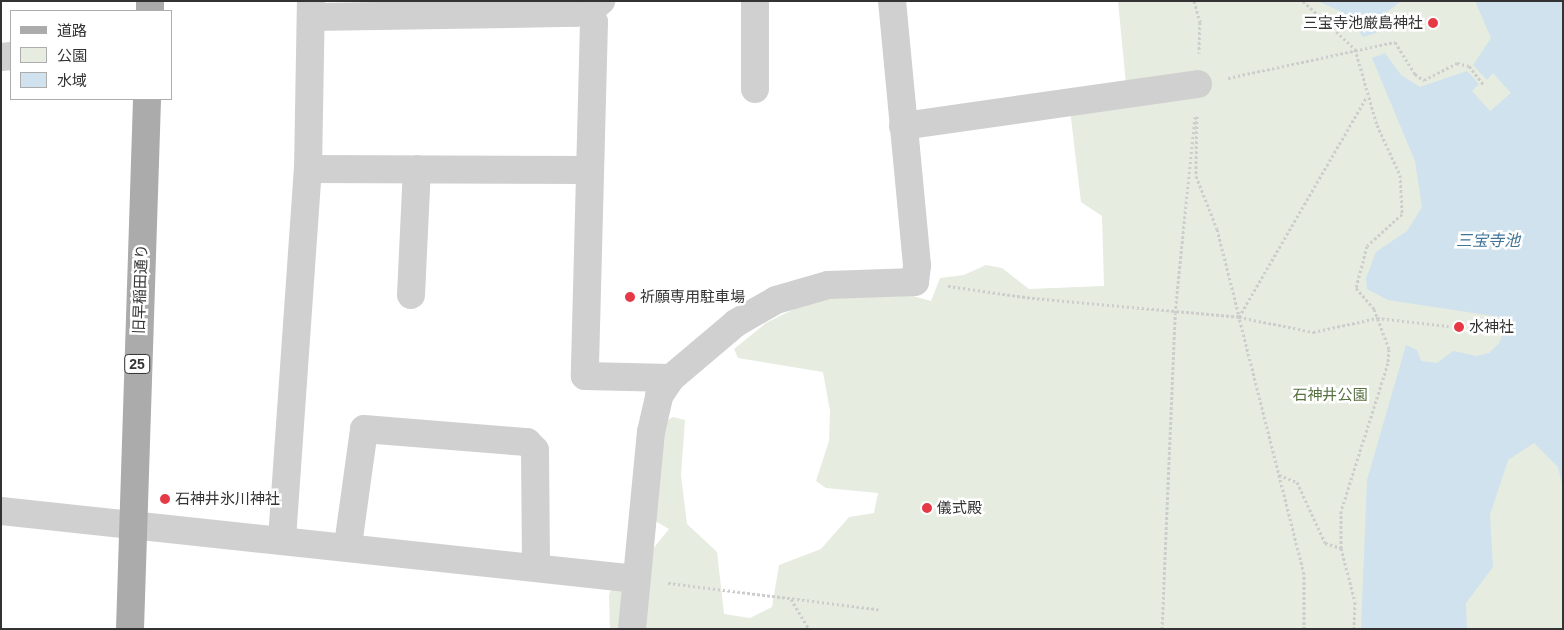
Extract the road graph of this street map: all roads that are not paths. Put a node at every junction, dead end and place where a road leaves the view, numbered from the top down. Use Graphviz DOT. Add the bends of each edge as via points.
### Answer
graph roads {
  1 [pos="755,1"];
  2 [pos="892,1"];
  3 [pos="595,6"];
  4 [pos="312,9"];
  5 [pos="1198,84"];
  6 [pos="755,89"];
  7 [pos="147,100"];
  8 [pos="903,126"];
  9 [pos="308,169"];
  10 [pos="417,169"];
  11 [pos="590,170"];
  12 [pos="411,294"];
  13 [pos="671,378"];
  14 [pos="1,511"];
  15 [pos="132,525"];
  16 [pos="282,539"];
  17 [pos="348,545"];
  18 [pos="536,566"];
  19 [pos="636,579"];
  20 [pos="130,629"];
  21 [pos="632,629"];
  1 -- 6 [label="street"];
  2 -- 8 [label="street"];
  3 -- 4 [label="street"];
  3 -- 11 [label="street"];
  4 -- 9 [label="street"];
  5 -- 8 [label="street"];
  7 -- 15 [label="main road, 旧早稲田通り / 25"];
  8 -- 13 [label="street" via="917,265 915,282 828,285 776,300 736,322"];
  9 -- 10 [label="street"];
  9 -- 16 [label="street" via="297,373"];
  10 -- 11 [label="street"];
  10 -- 12 [label="street"];
  11 -- 13 [label="street" via="585,376"];
  13 -- 19 [label="street" via="659,396 651,432"];
  14 -- 15 [label="street"];
  15 -- 16 [label="street"];
  15 -- 20 [label="main road, 旧早稲田通り / 25"];
  16 -- 17 [label="street"];
  17 -- 18 [label="street"];
  17 -- 18 [label="street" via="360,431 527,442 535,450"];
  18 -- 19 [label="street"];
  19 -- 21 [label="street"];
}
